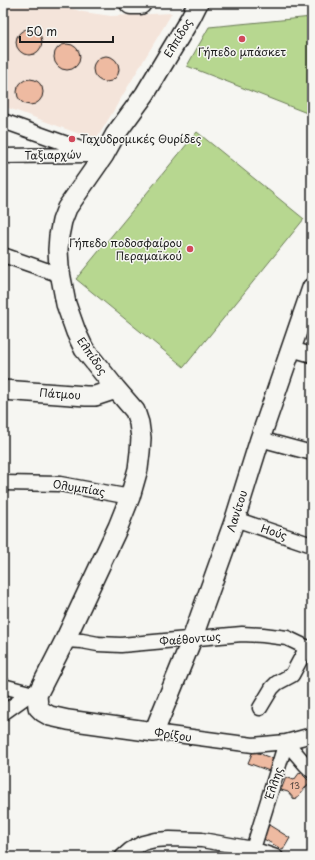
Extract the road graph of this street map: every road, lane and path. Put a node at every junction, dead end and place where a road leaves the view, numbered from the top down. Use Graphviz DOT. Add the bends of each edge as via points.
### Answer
graph roads {
  1 [pos="131,3"];
  2 [pos="135,3"];
  3 [pos="139,3"];
  4 [pos="198,3"];
  5 [pos="3,121"];
  6 [pos="101,155"];
  7 [pos="3,156"];
  8 [pos="3,255"];
  9 [pos="60,275"];
  10 [pos="312,288"];
  11 [pos="290,349"];
  12 [pos="312,355"];
  13 [pos="116,389"];
  14 [pos="3,390"];
  15 [pos="260,438"];
  16 [pos="312,453"];
  17 [pos="3,483"];
  18 [pos="130,497"];
  19 [pos="235,519"];
  20 [pos="312,545"];
  21 [pos="192,638"];
  22 [pos="65,640"];
  23 [pos="310,649"];
  24 [pos="3,686"];
  25 [pos="34,694"];
  26 [pos="260,708"];
  27 [pos="3,713"];
  28 [pos="154,732"];
  29 [pos="312,735"];
  30 [pos="286,742"];
  31 [pos="312,771"];
  32 [pos="253,849"];
  33 [pos="122,857"];
  34 [pos="276,857"];
  1 -- 2 [label="main road"];
  2 -- 3 [label="main road"];
  4 -- 6 [label="street, Ελπίδος" via="145,94"];
  5 -- 6 [label="street"];
  6 -- 7 [label="street, Ταξιαρχών"];
  6 -- 9 [label="street, Ελπίδος" via="67,208 62,221 58,236"];
  8 -- 9 [label="street"];
  9 -- 13 [label="street, Ελπίδος" via="66,304 84,349"];
  10 -- 11 [label="street, Λανίτου"];
  11 -- 12 [label="street"];
  11 -- 15 [label="street, Λανίτου"];
  13 -- 14 [label="street, Πάτμου" via="95,396"];
  13 -- 18 [label="street, Ελπίδος" via="135,411 141,438 138,469"];
  15 -- 16 [label="street"];
  15 -- 19 [label="street, Λανίτου"];
  17 -- 18 [label="street, Ολυμπίας" via="60,484"];
  18 -- 22 [label="street, Ελπίδος"];
  19 -- 20 [label="street, Ηούς"];
  19 -- 21 [label="street, Λανίτου"];
  21 -- 22 [label="street, Φαέθοντως" via="121,645"];
  21 -- 23 [label="street, Φαέθοντως" via="263,635 287,638"];
  21 -- 28 [label="street, Λανίτου"];
  22 -- 25 [label="street, Ελπίδος"];
  23 -- 26 [label="street" via="292,675 272,688"];
  24 -- 25 [label="street"];
  25 -- 27 [label="street"];
  25 -- 28 [label="street, Φρίξου" via="38,707 50,716"];
  28 -- 30 [label="street, Φρίξου" via="253,746"];
  29 -- 30 [label="street"];
  30 -- 31 [label="street"];
  30 -- 32 [label="street, Έλλης"];
  32 -- 33 [label="street" via="202,840 170,839 143,843"];
  32 -- 34 [label="street"];
}
